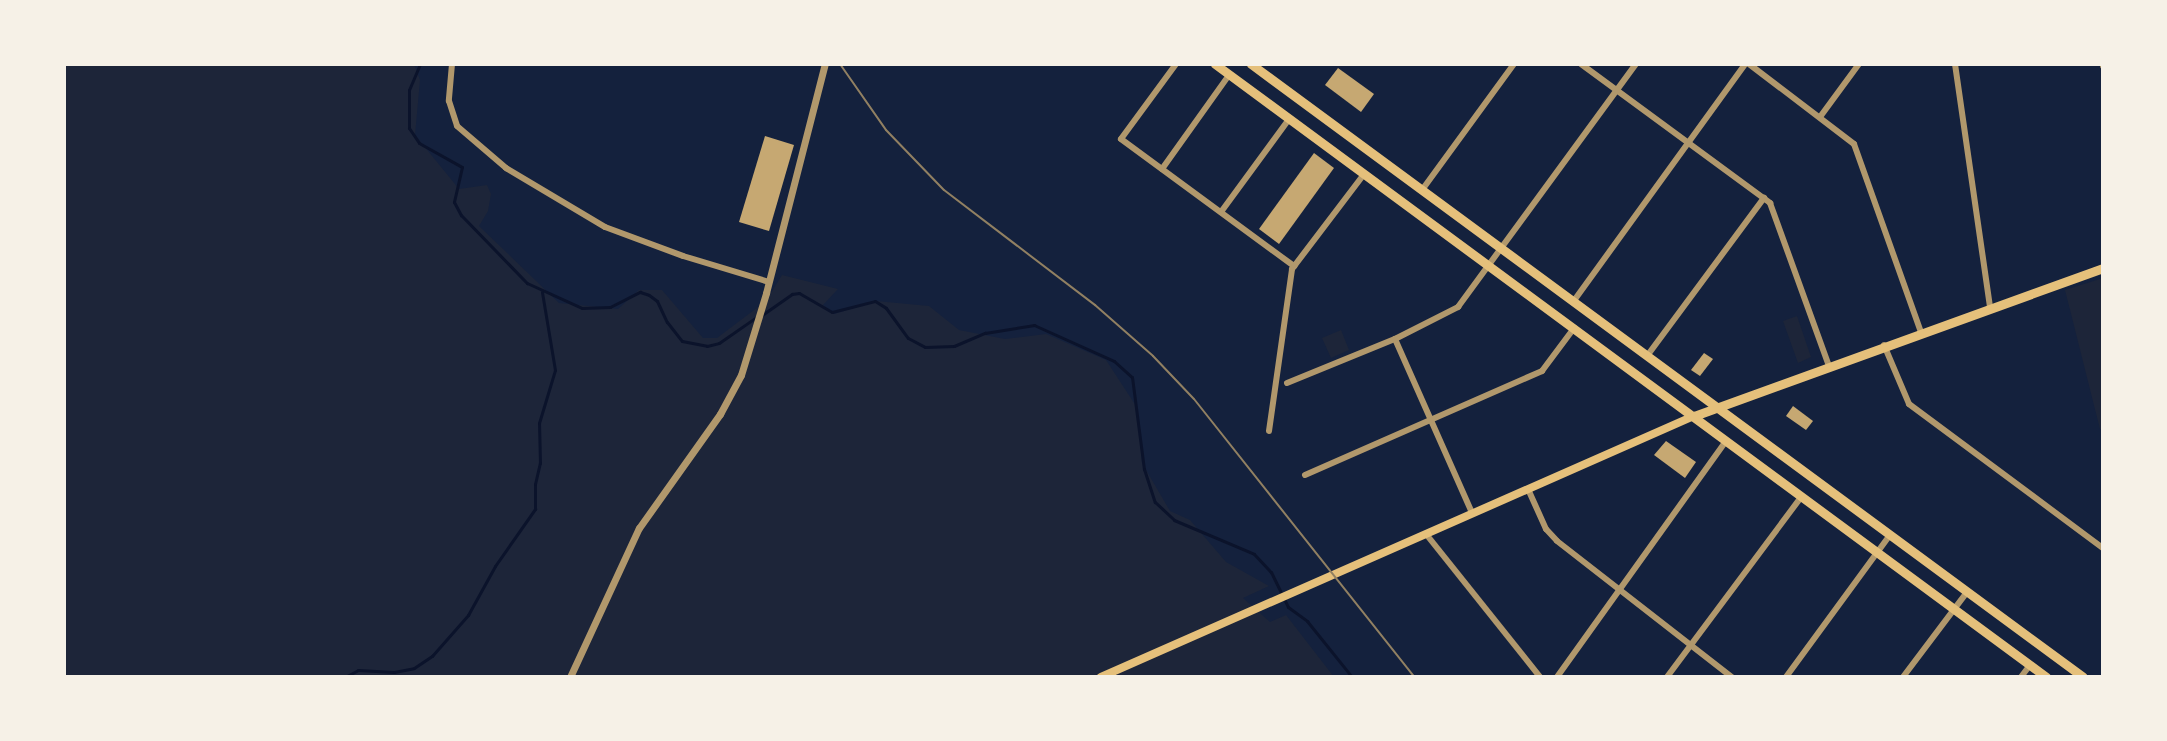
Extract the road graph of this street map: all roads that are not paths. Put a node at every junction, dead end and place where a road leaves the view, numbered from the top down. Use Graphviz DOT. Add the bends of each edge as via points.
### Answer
graph roads {
  1 [pos="452,64"];
  2 [pos="825,64"];
  3 [pos="1176,64"];
  4 [pos="1215,64"];
  5 [pos="1251,64"];
  6 [pos="1514,64"];
  7 [pos="1581,64"];
  8 [pos="1636,64"];
  9 [pos="1747,64"];
  10 [pos="1859,64"];
  11 [pos="1955,64"];
  12 [pos="1229,75"];
  13 [pos="1618,89"];
  14 [pos="1820,117"];
  15 [pos="1289,119"];
  16 [pos="1346,134"];
  17 [pos="1689,142"];
  18 [pos="1333,151"];
  19 [pos="1162,169"];
  20 [pos="1364,174"];
  21 [pos="1422,190"];
  22 [pos="1764,198"];
  23 [pos="1221,212"];
  24 [pos="1501,248"];
  25 [pos="1294,266"];
  26 [pos="1489,266"];
  27 [pos="2103,268"];
  28 [pos="769,282"];
  29 [pos="1573,302"];
  30 [pos="1990,307"];
  31 [pos="1574,328"];
  32 [pos="1921,332"];
  33 [pos="1395,339"];
  34 [pos="1884,345"];
  35 [pos="1647,356"];
  36 [pos="1829,366"];
  37 [pos="1287,383"];
  38 [pos="1717,408"];
  39 [pos="1694,416"];
  40 [pos="1430,418"];
  41 [pos="1269,431"];
  42 [pos="1726,441"];
  43 [pos="1305,475"];
  44 [pos="1528,489"];
  45 [pos="1801,497"];
  46 [pos="1472,513"];
  47 [pos="1426,534"];
  48 [pos="1890,535"];
  49 [pos="2103,548"];
  50 [pos="1877,553"];
  51 [pos="1618,588"];
  52 [pos="1967,592"];
  53 [pos="1954,609"];
  54 [pos="1690,647"];
  55 [pos="2030,665"];
  56 [pos="570,677"];
  57 [pos="1101,677"];
  58 [pos="1540,677"];
  59 [pos="1557,677"];
  60 [pos="1667,677"];
  61 [pos="1732,677"];
  62 [pos="1786,677"];
  63 [pos="1903,677"];
  64 [pos="2021,677"];
  65 [pos="2046,677"];
  66 [pos="2083,677"];
  1 -- 28 [label="street" via="448,93 457,126 518,176 605,227"];
  2 -- 28 [label="street"];
  3 -- 19 [label="street" via="1121,139"];
  4 -- 12 [label="main road"];
  5 -- 16 [label="main road"];
  6 -- 21 [label="street"];
  7 -- 13 [label="street"];
  8 -- 13 [label="street"];
  9 -- 14 [label="street"];
  9 -- 17 [label="street"];
  10 -- 14 [label="street"];
  11 -- 30 [label="street"];
  12 -- 15 [label="main road"];
  12 -- 19 [label="street"];
  13 -- 17 [label="street"];
  13 -- 24 [label="street"];
  14 -- 32 [label="street" via="1854,144"];
  15 -- 18 [label="main road"];
  15 -- 23 [label="street"];
  16 -- 18 [label="main road"];
  16 -- 21 [label="main road"];
  17 -- 22 [label="street"];
  17 -- 29 [label="street"];
  18 -- 20 [label="main road"];
  19 -- 23 [label="street"];
  20 -- 25 [label="street"];
  20 -- 26 [label="main road"];
  21 -- 24 [label="main road"];
  22 -- 35 [label="street"];
  22 -- 36 [label="street" via="1773,210"];
  23 -- 25 [label="street"];
  24 -- 26 [label="street"];
  24 -- 29 [label="main road"];
  25 -- 41 [label="street"];
  26 -- 31 [label="main road"];
  26 -- 33 [label="street" via="1458,307"];
  27 -- 30 [label="main road"];
  28 -- 56 [label="street" via="741,375 620,563"];
  29 -- 35 [label="main road"];
  30 -- 32 [label="main road"];
  31 -- 39 [label="main road"];
  31 -- 40 [label="street" via="1542,371"];
  32 -- 34 [label="main road"];
  33 -- 37 [label="street"];
  33 -- 40 [label="street"];
  34 -- 36 [label="main road"];
  34 -- 49 [label="street" via="1909,404"];
  35 -- 38 [label="main road"];
  36 -- 38 [label="main road"];
  38 -- 39 [label="main road"];
  38 -- 48 [label="main road"];
  39 -- 42 [label="main road"];
  39 -- 44 [label="main road"];
  40 -- 43 [label="street"];
  40 -- 46 [label="street"];
  42 -- 45 [label="main road"];
  42 -- 51 [label="street"];
  44 -- 46 [label="main road"];
  44 -- 51 [label="street" via="1546,529"];
  45 -- 50 [label="main road"];
  45 -- 54 [label="street"];
  46 -- 47 [label="main road"];
  47 -- 57 [label="main road"];
  47 -- 58 [label="street"];
  48 -- 50 [label="street"];
  48 -- 52 [label="main road"];
  50 -- 53 [label="main road"];
  50 -- 62 [label="street"];
  51 -- 54 [label="street"];
  51 -- 59 [label="street"];
  52 -- 53 [label="street"];
  52 -- 66 [label="main road"];
  53 -- 55 [label="main road"];
  53 -- 63 [label="street"];
  54 -- 60 [label="street"];
  54 -- 61 [label="street"];
  55 -- 64 [label="street"];
  55 -- 65 [label="main road"];
}
